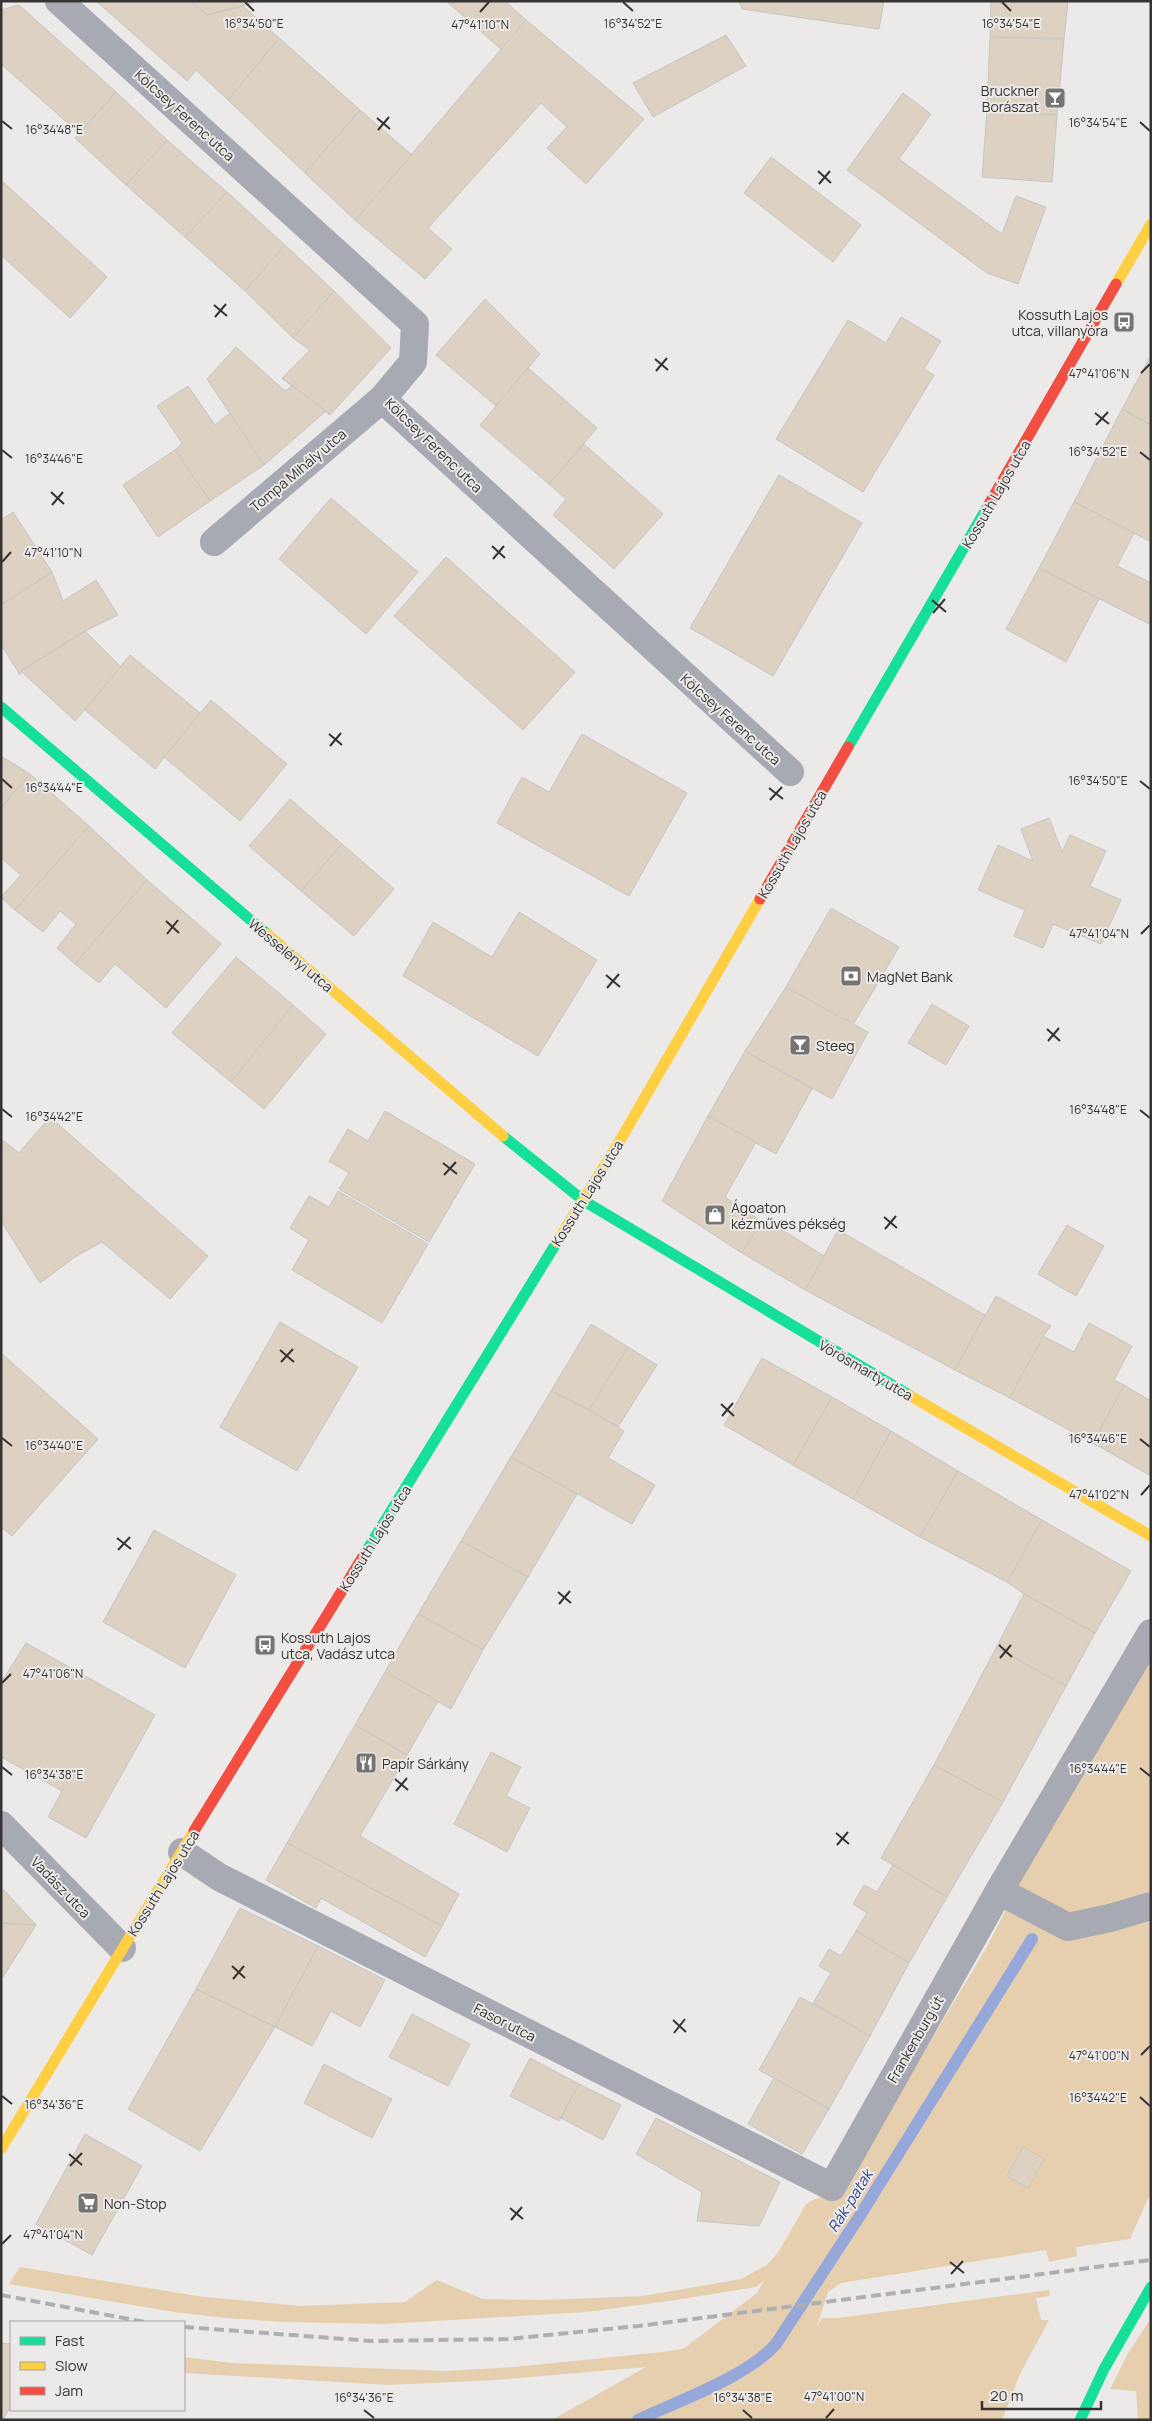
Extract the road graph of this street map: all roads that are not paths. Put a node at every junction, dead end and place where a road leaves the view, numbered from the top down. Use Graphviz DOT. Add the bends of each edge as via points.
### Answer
graph roads {
  1 [pos="59,1"];
  2 [pos="1151,224"];
  3 [pos="382,399"];
  4 [pos="214,542"];
  5 [pos="1,707"];
  6 [pos="790,772"];
  7 [pos="584,1201"];
  8 [pos="1151,1536"];
  9 [pos="1151,1633"];
  10 [pos="1,1825"];
  11 [pos="182,1852"];
  12 [pos="999,1892"];
  13 [pos="1151,1906"];
  14 [pos="122,1948"];
  15 [pos="1,2149"];
  16 [pos="832,2187"];
  17 [pos="1151,2287"];
  18 [pos="1080,2420"];
  1 -- 3 [label="street, Kölcsey Ferenc utca" via="415,324 413,362"];
  2 -- 7 [label="street, Kossuth Lajos utca"];
  3 -- 4 [label="street, Tompa Mihály utca"];
  3 -- 6 [label="street, Kölcsey Ferenc utca"];
  5 -- 7 [label="street, Wesselényi utca"];
  7 -- 8 [label="street, Vörösmarty utca" via="790,1326"];
  7 -- 11 [label="street, Kossuth Lajos utca"];
  9 -- 12 [label="street, Frankenburg út"];
  10 -- 14 [label="street, Vadász utca"];
  11 -- 14 [label="street, Kossuth Lajos utca"];
  11 -- 16 [label="street, Fasor utca" via="219,1878"];
  12 -- 13 [label="street" via="1068,1927"];
  12 -- 16 [label="street, Frankenburg út"];
  14 -- 15 [label="street, Kossuth Lajos utca"];
  17 -- 18 [label="street" via="1104,2369"];
}
